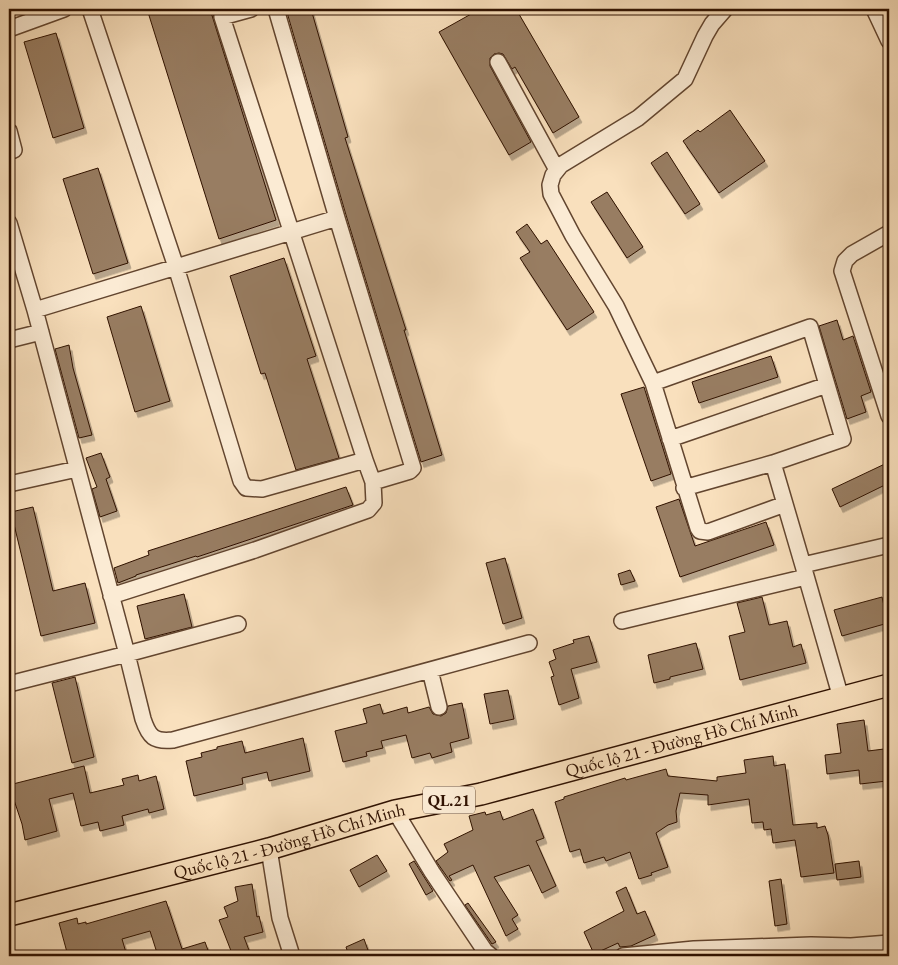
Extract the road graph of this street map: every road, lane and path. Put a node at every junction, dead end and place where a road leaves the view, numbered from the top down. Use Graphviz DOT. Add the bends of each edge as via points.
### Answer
graph roads {
  1 [pos="64,9"];
  2 [pos="90,9"];
  3 [pos="251,9"];
  4 [pos="276,9"];
  5 [pos="726,9"];
  6 [pos="874,9"];
  7 [pos="222,13"];
  8 [pos="9,29"];
  9 [pos="889,41"];
  10 [pos="498,62"];
  11 [pos="9,131"];
  12 [pos="14,150"];
  13 [pos="557,170"];
  14 [pos="337,218"];
  15 [pos="9,223"];
  16 [pos="889,232"];
  17 [pos="291,233"];
  18 [pos="176,267"];
  19 [pos="35,310"];
  20 [pos="41,332"];
  21 [pos="9,340"];
  22 [pos="654,382"];
  23 [pos="827,385"];
  24 [pos="889,416"];
  25 [pos="670,439"];
  26 [pos="365,460"];
  27 [pos="774,463"];
  28 [pos="77,469"];
  29 [pos="373,482"];
  30 [pos="9,484"];
  31 [pos="684,488"];
  32 [pos="785,504"];
  33 [pos="889,545"];
  34 [pos="805,571"];
  35 [pos="111,596"];
  36 [pos="622,621"];
  37 [pos="238,624"];
  38 [pos="530,643"];
  39 [pos="127,654"];
  40 [pos="430,670"];
  41 [pos="9,684"];
  42 [pos="889,686"];
  43 [pos="841,698"];
  44 [pos="440,707"];
  45 [pos="395,811"];
  46 [pos="269,848"];
  47 [pos="9,915"];
  48 [pos="888,947"];
  49 [pos="292,956"];
  50 [pos="491,956"];
  51 [pos="623,956"];
  1 -- 8 [label="street"];
  2 -- 18 [label="street"];
  3 -- 7 [label="street"];
  4 -- 14 [label="street"];
  5 -- 13 [label="street" via="712,24 685,79 638,118"];
  6 -- 9 [label="street"];
  7 -- 17 [label="street"];
  10 -- 13 [label="street"];
  11 -- 12 [label="street"];
  13 -- 22 [label="street" via="550,185 550,194 616,306"];
  14 -- 17 [label="street"];
  14 -- 29 [label="street" via="412,468"];
  15 -- 19 [label="street"];
  16 -- 24 [label="street" via="852,254 845,260 842,271"];
  17 -- 18 [label="street"];
  17 -- 26 [label="street"];
  18 -- 19 [label="street"];
  18 -- 26 [label="street" via="243,484 249,489 262,489"];
  19 -- 20 [label="street"];
  20 -- 21 [label="street"];
  20 -- 28 [label="street"];
  22 -- 23 [label="street" via="810,327"];
  22 -- 25 [label="street"];
  23 -- 25 [label="street"];
  23 -- 27 [label="street" via="843,439"];
  25 -- 31 [label="street"];
  26 -- 29 [label="street"];
  27 -- 31 [label="street"];
  27 -- 32 [label="street"];
  28 -- 30 [label="street"];
  28 -- 35 [label="street"];
  29 -- 35 [label="street" via="374,503 368,510"];
  31 -- 32 [label="street" via="698,528 704,532"];
  32 -- 34 [label="street"];
  33 -- 34 [label="street"];
  34 -- 36 [label="street"];
  34 -- 43 [label="street"];
  35 -- 39 [label="street"];
  37 -- 39 [label="street"];
  38 -- 40 [label="street"];
  39 -- 40 [label="street" via="146,729 162,741"];
  39 -- 41 [label="street"];
  40 -- 44 [label="street"];
  42 -- 43 [label="highway, Quốc lộ 21 - Đường Hồ Chí Minh / QL.21"];
  43 -- 45 [label="highway, Quốc lộ 21 - Đường Hồ Chí Minh / QL.21" via="480,794"];
  45 -- 46 [label="highway, Quốc lộ 21 - Đường Hồ Chí Minh / QL.21"];
  45 -- 50 [label="street" via="432,872"];
  46 -- 47 [label="highway, Quốc lộ 21 - Đường Hồ Chí Minh / QL.21"];
  46 -- 49 [label="street" via="280,918"];
  48 -- 51 [label="street" via="811,945 694,949"];
}
